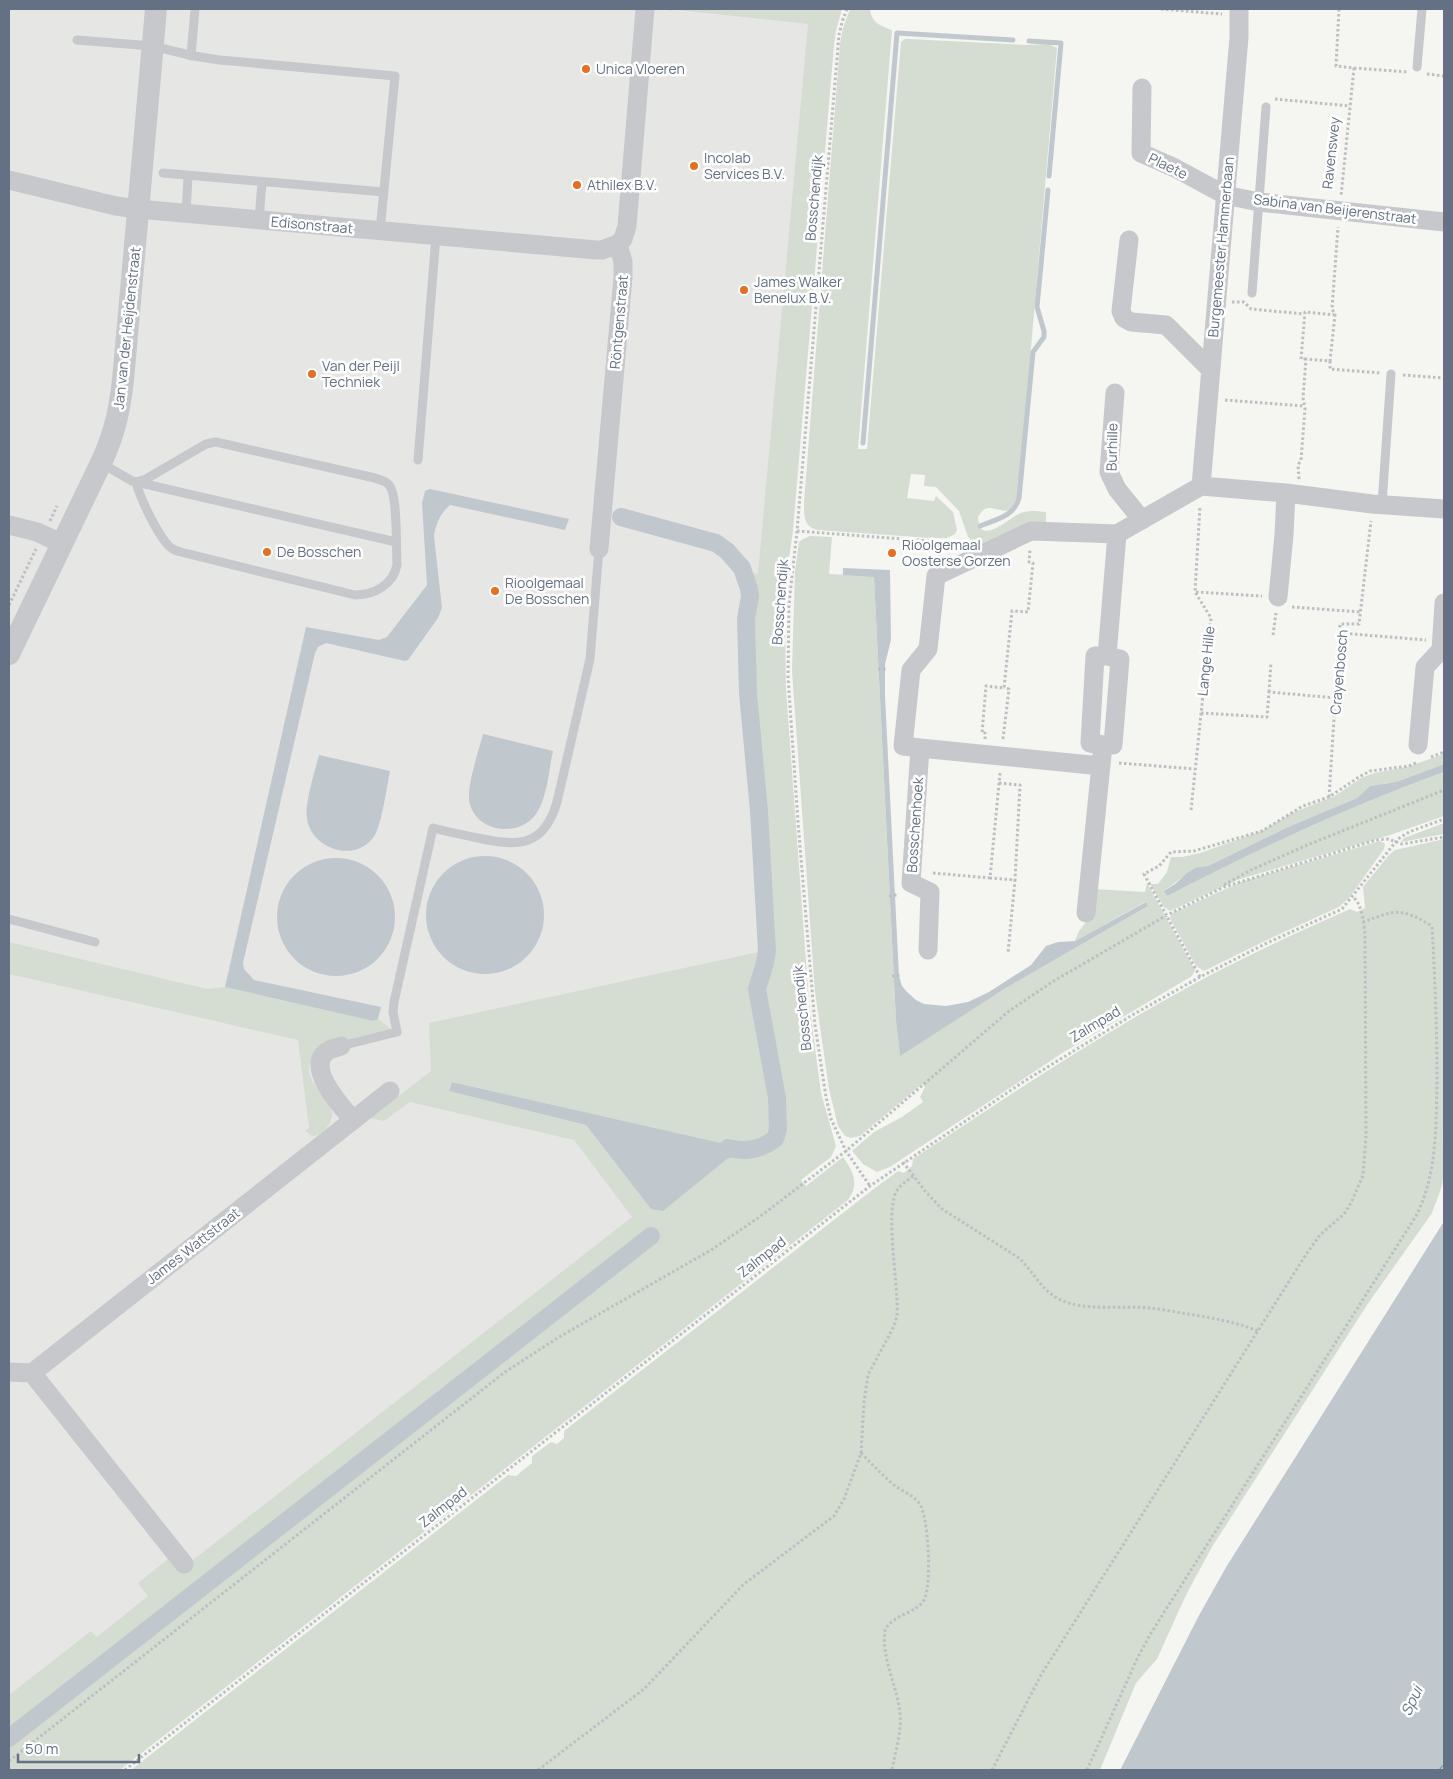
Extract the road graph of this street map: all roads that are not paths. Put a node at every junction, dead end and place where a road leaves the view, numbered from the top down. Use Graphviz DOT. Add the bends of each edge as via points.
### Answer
graph roads {
  1 [pos="156,9"];
  2 [pos="195,9"];
  3 [pos="645,9"];
  4 [pos="1422,9"];
  5 [pos="1239,11"];
  6 [pos="78,40"];
  7 [pos="152,46"];
  8 [pos="191,56"];
  9 [pos="1417,70"];
  10 [pos="1142,88"];
  11 [pos="1266,108"];
  12 [pos="163,173"];
  13 [pos="188,176"];
  14 [pos="9,180"];
  15 [pos="262,182"];
  16 [pos="384,192"];
  17 [pos="1226,195"];
  18 [pos="1259,202"];
  19 [pos="138,209"];
  20 [pos="186,214"];
  21 [pos="259,220"];
  22 [pos="1444,222"];
  23 [pos="380,231"];
  24 [pos="436,236"];
  25 [pos="1129,240"];
  26 [pos="618,244"];
  27 [pos="1252,293"];
  28 [pos="1211,370"];
  29 [pos="1391,374"];
  30 [pos="1114,393"];
  31 [pos="418,460"];
  32 [pos="101,463"];
  33 [pos="136,482"];
  34 [pos="1201,486"];
  35 [pos="1294,494"];
  36 [pos="1377,504"];
  37 [pos="1444,509"];
  38 [pos="1142,520"];
  39 [pos="9,525"];
  40 [pos="1117,534"];
  41 [pos="53,540"];
  42 [pos="396,542"];
  43 [pos="599,549"];
  44 [pos="1277,601"];
  45 [pos="1444,603"];
  46 [pos="1442,648"];
  47 [pos="9,654"];
  48 [pos="1107,656"];
  49 [pos="1418,746"];
  50 [pos="920,748"];
  51 [pos="1102,758"];
  52 [pos="1086,913"];
  53 [pos="9,920"];
  54 [pos="95,942"];
  55 [pos="928,950"];
  56 [pos="341,1046"];
  57 [pos="390,1091"];
  58 [pos="353,1120"];
  59 [pos="9,1372"];
  60 [pos="32,1373"];
  61 [pos="184,1564"];
  1 -- 7 [label="street, Jan van der Heijdenstraat"];
  2 -- 8 [label="lane"];
  3 -- 26 [label="street" via="628,226"];
  4 -- 9 [label="lane"];
  5 -- 17 [label="street, Burgemeester Hammerbaan"];
  6 -- 7 [label="lane"];
  7 -- 8 [label="lane"];
  7 -- 19 [label="street, Jan van der Heijdenstraat"];
  8 -- 16 [label="lane" via="394,76"];
  10 -- 17 [label="street, Plaete" via="1141,153"];
  11 -- 18 [label="lane"];
  12 -- 13 [label="lane"];
  13 -- 15 [label="lane"];
  13 -- 20 [label="lane"];
  14 -- 19 [label="street, Edisonstraat"];
  15 -- 16 [label="lane"];
  15 -- 21 [label="lane"];
  16 -- 23 [label="lane"];
  17 -- 18 [label="street, Sabina van Beijerenstraat"];
  17 -- 28 [label="street, Burgemeester Hammerbaan"];
  18 -- 22 [label="street, Sabina van Beijerenstraat"];
  18 -- 27 [label="lane"];
  19 -- 20 [label="street, Edisonstraat"];
  19 -- 32 [label="street, Jan van der Heijdenstraat" via="122,392 114,432"];
  20 -- 21 [label="street, Edisonstraat"];
  21 -- 23 [label="street, Edisonstraat"];
  23 -- 24 [label="street, Edisonstraat"];
  24 -- 26 [label="street, Edisonstraat" via="596,250"];
  24 -- 31 [label="lane"];
  25 -- 28 [label="street" via="1121,311 1124,318 1131,322 1166,325"];
  26 -- 43 [label="street, Röntgenstraat" via="623,277"];
  28 -- 34 [label="street, Burgemeester Hammerbaan"];
  29 -- 36 [label="lane"];
  30 -- 38 [label="street, Burhille" via="1109,472 1116,488"];
  32 -- 33 [label="lane"];
  32 -- 41 [label="street, Jan van der Heijdenstraat"];
  33 -- 42 [label="lane"];
  33 -- 42 [label="lane" via="200,447 219,442 387,483 395,502"];
  33 -- 42 [label="lane" via="142,501 172,549 343,593 370,594 385,586 395,572"];
  34 -- 35 [label="street"];
  34 -- 38 [label="street"];
  35 -- 36 [label="street"];
  35 -- 44 [label="street" via="1284,535"];
  36 -- 37 [label="street"];
  38 -- 40 [label="street"];
  39 -- 41 [label="street"];
  40 -- 48 [label="street"];
  40 -- 50 [label="street" via="1031,531 936,576 928,649 911,670 903,746"];
  41 -- 47 [label="street, Jan van der Heijdenstraat"];
  43 -- 56 [label="lane" via="590,659 551,817 541,832 514,844 433,828 394,1002 397,1032"];
  45 -- 46 [label="street"];
  46 -- 49 [label="street" via="1424,667"];
  48 -- 51 [label="street" via="1120,659 1113,745"];
  48 -- 51 [label="street" via="1095,656 1090,743"];
  50 -- 51 [label="street" via="1002,749"];
  50 -- 55 [label="street, Bosschenhoek" via="911,883 930,892"];
  51 -- 52 [label="street"];
  53 -- 54 [label="lane"];
  56 -- 58 [label="street" via="326,1053 320,1069 328,1088"];
  57 -- 58 [label="street, James Wattstraat"];
  58 -- 60 [label="street, James Wattstraat"];
  59 -- 60 [label="street"];
  60 -- 61 [label="street"];
}
